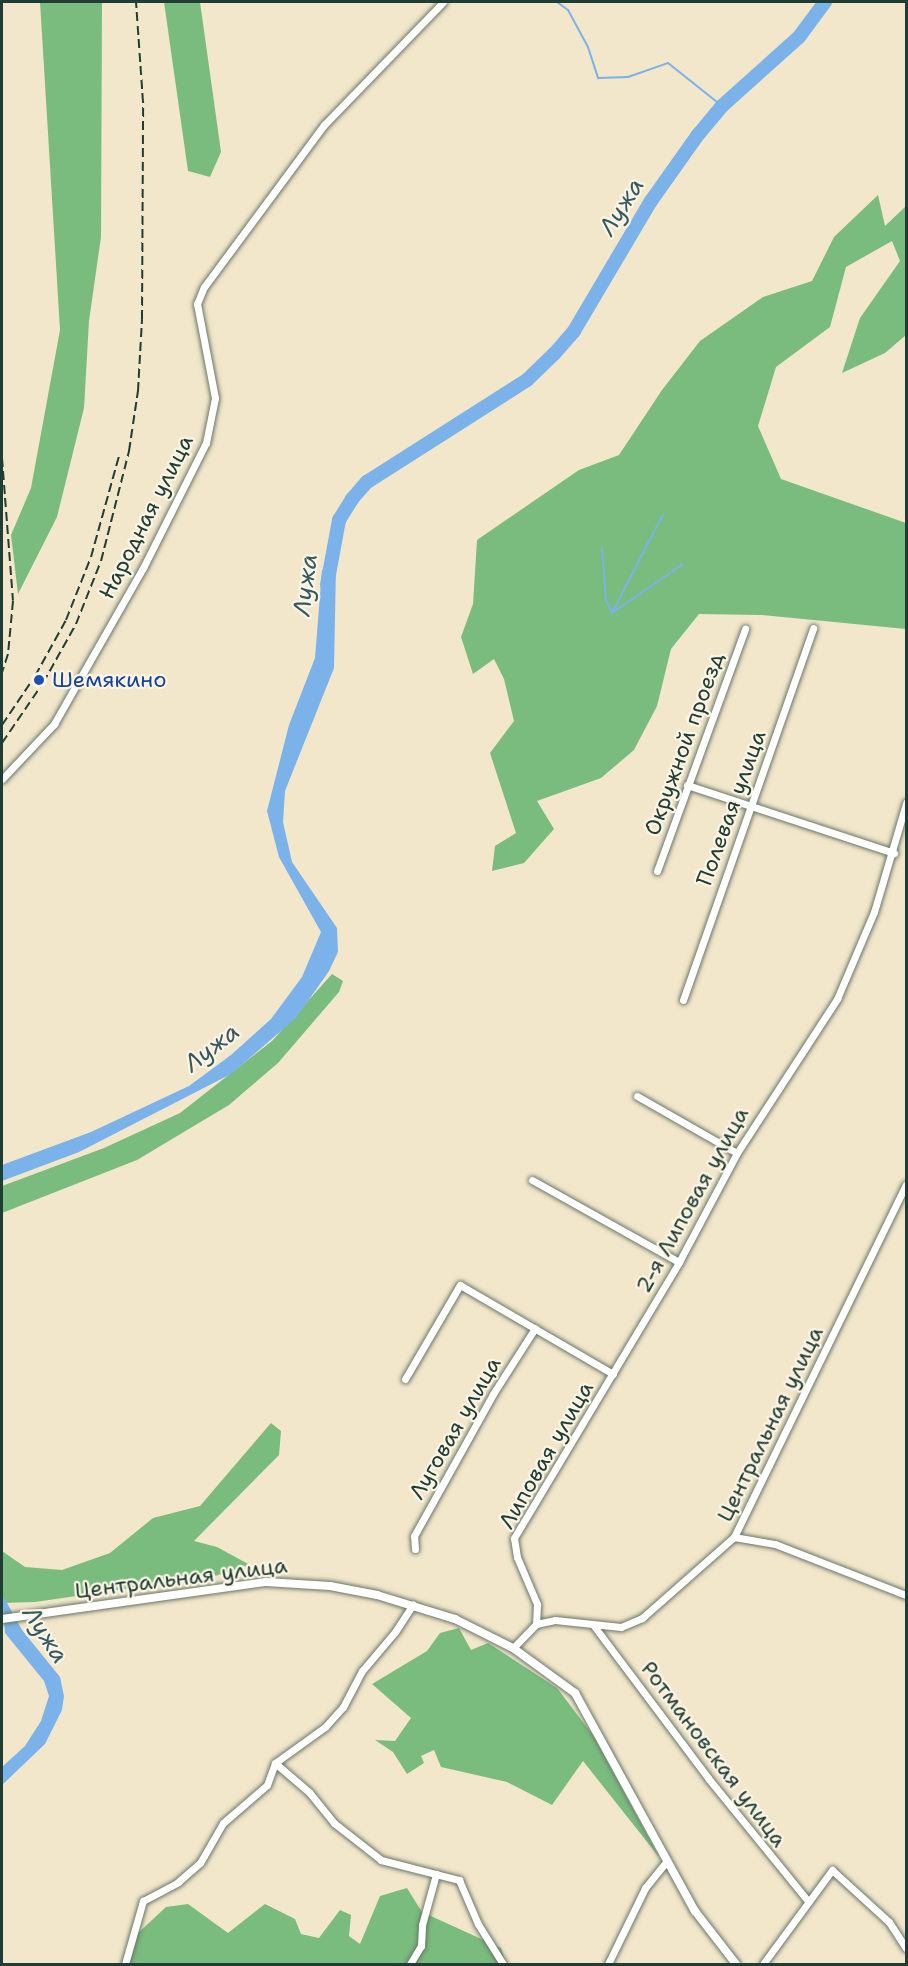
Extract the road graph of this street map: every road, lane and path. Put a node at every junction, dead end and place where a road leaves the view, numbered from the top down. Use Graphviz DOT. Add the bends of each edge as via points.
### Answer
graph roads {
  1 [pos="443,2"];
  2 [pos="813,628"];
  3 [pos="745,629"];
  4 [pos="2,778"];
  5 [pos="687,785"];
  6 [pos="906,803"];
  7 [pos="749,807"];
  8 [pos="894,853"];
  9 [pos="657,871"];
  10 [pos="683,1000"];
  11 [pos="637,1096"];
  12 [pos="737,1153"];
  13 [pos="531,1180"];
  14 [pos="906,1185"];
  15 [pos="679,1262"];
  16 [pos="535,1328"];
  17 [pos="613,1374"];
  18 [pos="405,1379"];
  19 [pos="734,1537"];
  20 [pos="415,1549"];
  21 [pos="906,1595"];
  22 [pos="413,1604"];
  23 [pos="2,1619"];
  24 [pos="536,1624"];
  25 [pos="594,1626"];
  26 [pos="513,1648"];
  27 [pos="275,1763"];
  28 [pos="666,1861"];
  29 [pos="436,1874"];
  30 [pos="808,1901"];
  31 [pos="906,1948"];
  32 [pos="125,1965"];
  33 [pos="410,1965"];
  34 [pos="503,1965"];
  35 [pos="608,1965"];
  36 [pos="736,1965"];
  37 [pos="763,1965"];
  1 -- 4 [label="street, Народная улица" via="324,125 204,287 197,304 215,398 206,443 143,568 54,723"];
  2 -- 7 [label="street, Полевая улица"];
  3 -- 5 [label="street, Окружной проезд"];
  5 -- 7 [label="street"];
  5 -- 9 [label="street, Окружной проезд"];
  6 -- 8 [label="street, 2-я Липовая улица"];
  7 -- 8 [label="street"];
  7 -- 10 [label="street, Полевая улица"];
  8 -- 12 [label="street, 2-я Липовая улица" via="850,972"];
  11 -- 12 [label="street"];
  12 -- 15 [label="street, 2-я Липовая улица"];
  13 -- 15 [label="street"];
  14 -- 19 [label="street, Центральная улица"];
  15 -- 17 [label="street, 2-я Липовая улица"];
  16 -- 17 [label="street"];
  16 -- 18 [label="street" via="460,1285"];
  16 -- 20 [label="street, Луговая улица" via="493,1394 414,1536"];
  17 -- 24 [label="street, Липовая улица" via="514,1538 517,1557 537,1604"];
  19 -- 21 [label="street" via="755,1537"];
  19 -- 25 [label="street, Центральная улица" via="642,1618 621,1627"];
  22 -- 23 [label="street, Центральная улица" via="330,1586 266,1582"];
  22 -- 26 [label="street, Центральная улица" via="456,1619"];
  22 -- 27 [label="street" via="362,1671 344,1707 325,1727"];
  24 -- 25 [label="street, Центральная улица" via="555,1620"];
  24 -- 26 [label="street"];
  25 -- 30 [label="street, Ротмановская улица" via="708,1778"];
  26 -- 28 [label="street, Центральная улица" via="575,1693"];
  27 -- 29 [label="street" via="309,1792 334,1823 381,1860"];
  27 -- 32 [label="street" via="267,1785 223,1823 200,1863 178,1882 143,1901"];
  28 -- 35 [label="street" via="645,1888"];
  28 -- 36 [label="street, Центральная улица" via="701,1920"];
  29 -- 33 [label="street" via="422,1926 421,1946"];
  29 -- 34 [label="street" via="459,1880 478,1924"];
  30 -- 31 [label="street" via="832,1870 889,1922"];
  30 -- 37 [label="street"];
}
